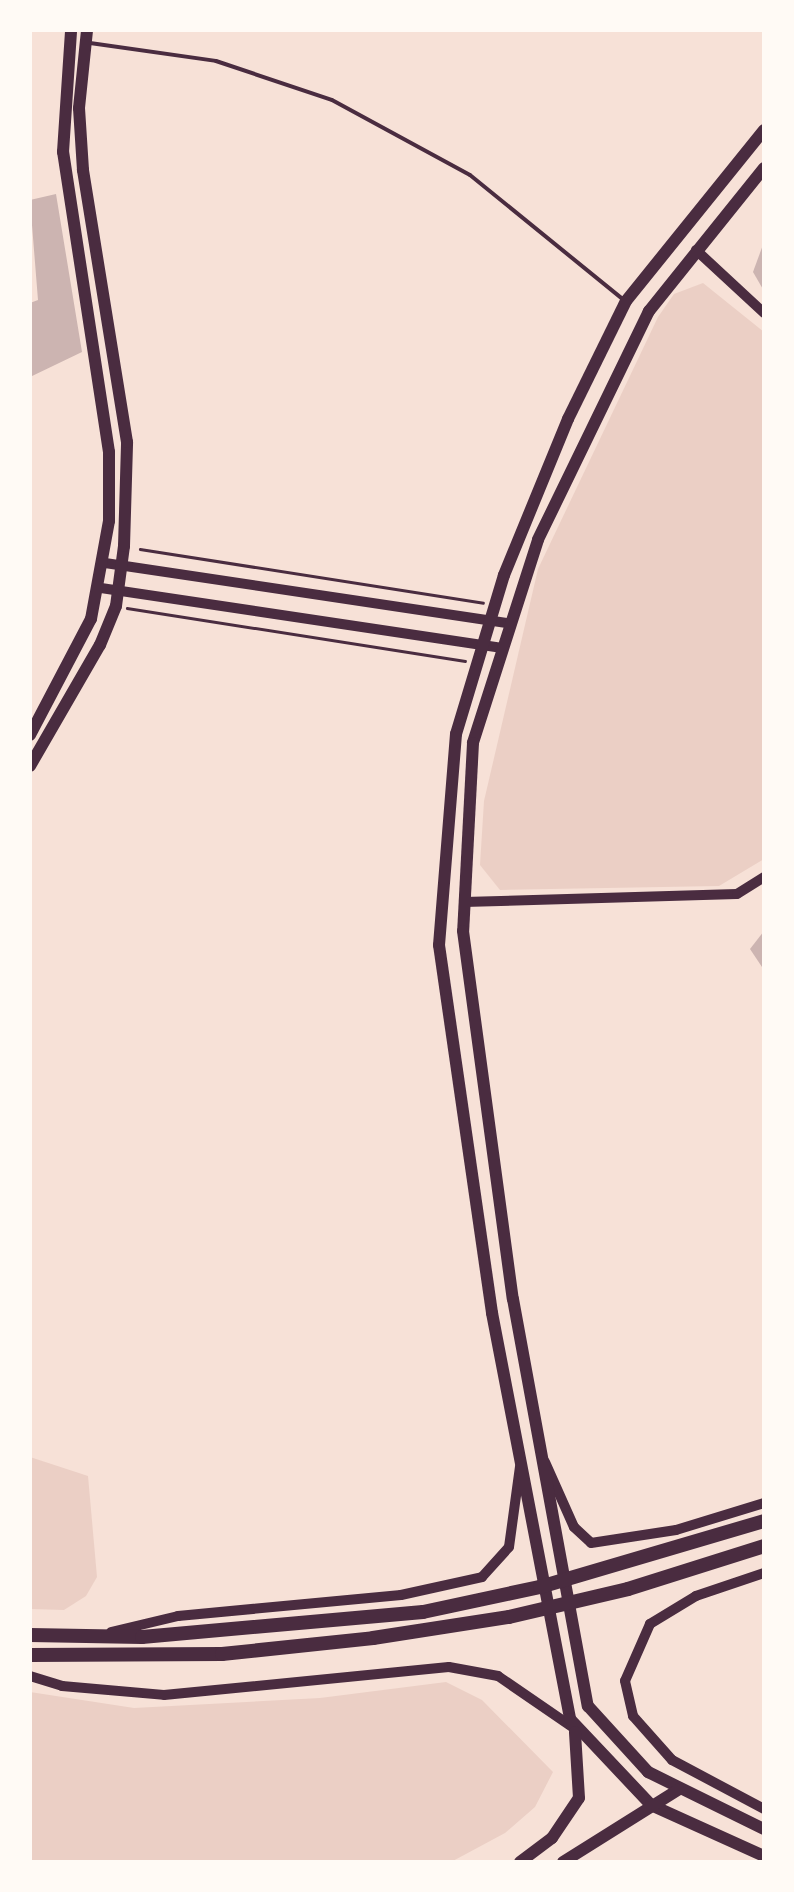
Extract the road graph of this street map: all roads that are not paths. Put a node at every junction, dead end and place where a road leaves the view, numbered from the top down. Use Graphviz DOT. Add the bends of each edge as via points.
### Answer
graph roads {
  1 [pos="70,30"];
  2 [pos="86,36"];
  3 [pos="764,130"];
  4 [pos="764,168"];
  5 [pos="696,250"];
  6 [pos="626,301"];
  7 [pos="764,313"];
  8 [pos="105,564"];
  9 [pos="122,566"];
  10 [pos="101,588"];
  11 [pos="119,591"];
  12 [pos="489,620"];
  13 [pos="507,622"];
  14 [pos="482,645"];
  15 [pos="501,648"];
  16 [pos="30,736"];
  17 [pos="30,766"];
  18 [pos="764,877"];
  19 [pos="464,902"];
  20 [pos="540,1453"];
  21 [pos="520,1467"];
  22 [pos="764,1502"];
  23 [pos="764,1522"];
  24 [pos="764,1546"];
  25 [pos="764,1573"];
  26 [pos="30,1635"];
  27 [pos="95,1636"];
  28 [pos="30,1656"];
  29 [pos="30,1676"];
  30 [pos="575,1729"];
  31 [pos="678,1790"];
  32 [pos="650,1805"];
  33 [pos="764,1809"];
  34 [pos="764,1829"];
  35 [pos="764,1856"];
  36 [pos="520,1862"];
  37 [pos="563,1862"];
  1 -- 8 [label="main road" via="64,152 109,452"];
  2 -- 6 [label="lane" via="243,68 345,106 470,175"];
  2 -- 9 [label="main road" via="83,170 127,442"];
  3 -- 6 [label="main road"];
  4 -- 5 [label="main road"];
  5 -- 7 [label="street"];
  5 -- 13 [label="main road" via="649,311 612,378"];
  6 -- 12 [label="main road" via="568,419"];
  8 -- 9 [label="street"];
  8 -- 10 [label="main road"];
  9 -- 11 [label="main road"];
  9 -- 12 [label="street"];
  10 -- 11 [label="street"];
  10 -- 16 [label="main road"];
  11 -- 14 [label="street"];
  11 -- 17 [label="main road"];
  12 -- 13 [label="street"];
  12 -- 14 [label="main road"];
  13 -- 15 [label="main road"];
  14 -- 15 [label="street"];
  14 -- 21 [label="main road" via="456,734 439,945"];
  15 -- 19 [label="main road" via="473,743"];
  18 -- 19 [label="street" via="737,894"];
  19 -- 20 [label="main road" via="510,1280"];
  20 -- 22 [label="street" via="574,1527 591,1543 676,1530"];
  20 -- 31 [label="main road" via="578,1666 601,1724"];
  21 -- 27 [label="street" via="509,1547 482,1577 382,1598 178,1616"];
  21 -- 30 [label="main road" via="556,1672"];
  23 -- 27 [label="main road" via="540,1587 423,1612"];
  24 -- 28 [label="main road" via="509,1617 373,1638 222,1654"];
  25 -- 33 [label="street" via="696,1596 650,1624 626,1681 634,1716 672,1760"];
  26 -- 27 [label="main road"];
  29 -- 30 [label="street" via="62,1686 164,1695 468,1669 509,1682"];
  30 -- 32 [label="main road"];
  30 -- 36 [label="main road" via="580,1798 552,1838"];
  31 -- 32 [label="main road"];
  31 -- 34 [label="main road"];
  32 -- 35 [label="main road"];
  32 -- 37 [label="main road"];
}
